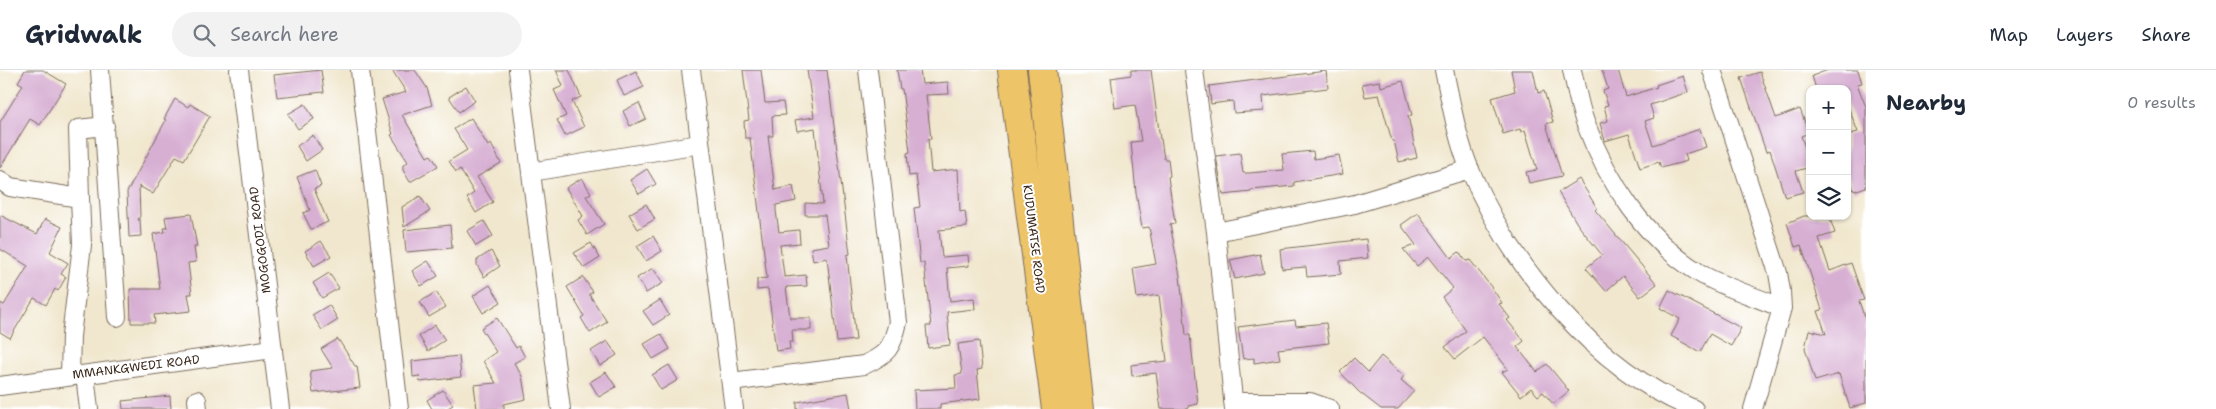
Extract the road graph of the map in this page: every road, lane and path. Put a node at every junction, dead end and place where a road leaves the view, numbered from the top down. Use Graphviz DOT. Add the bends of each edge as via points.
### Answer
graph roads {
  1 [pos="100,70"];
  2 [pos="239,70"];
  3 [pos="360,70"];
  4 [pos="518,70"];
  5 [pos="691,70"];
  6 [pos="868,70"];
  7 [pos="1012,70"];
  8 [pos="1042,70"];
  9 [pos="1194,70"];
  10 [pos="1444,70"];
  11 [pos="1572,70"];
  12 [pos="1712,70"];
  13 [pos="105,126"];
  14 [pos="699,144"];
  15 [pos="1470,169"];
  16 [pos="531,172"];
  17 [pos="0,180"];
  18 [pos="80,198"];
  19 [pos="1216,232"];
  20 [pos="1782,308"];
  21 [pos="117,317"];
  22 [pos="273,349"];
  23 [pos="78,375"];
  24 [pos="731,382"];
  25 [pos="0,386"];
  26 [pos="1233,406"];
  27 [pos="89,409"];
  28 [pos="280,409"];
  29 [pos="399,409"];
  30 [pos="561,409"];
  31 [pos="734,409"];
  32 [pos="1056,409"];
  33 [pos="1080,409"];
  34 [pos="1330,409"];
  35 [pos="1694,409"];
  36 [pos="1753,409"];
  1 -- 13 [label="street"];
  2 -- 22 [label="street, MOGOGODI ROAD"];
  3 -- 29 [label="street"];
  4 -- 16 [label="street"];
  5 -- 14 [label="street"];
  6 -- 24 [label="street" via="898,322 892,345 880,358 864,365"];
  7 -- 32 [label="main road, KUDUMATSE ROAD"];
  8 -- 33 [label="main road, KUDUMATSE ROAD"];
  9 -- 19 [label="street"];
  10 -- 15 [label="street"];
  11 -- 20 [label="street" via="1584,120 1596,149 1646,228 1671,254 1702,275"];
  12 -- 20 [label="street" via="1778,273"];
  13 -- 18 [label="street" via="78,129"];
  13 -- 21 [label="street"];
  14 -- 16 [label="street"];
  14 -- 24 [label="street"];
  15 -- 19 [label="street" via="1355,204"];
  15 -- 35 [label="street" via="1498,225 1542,291 1594,345 1637,378"];
  16 -- 30 [label="street"];
  17 -- 18 [label="street" via="10,187"];
  18 -- 23 [label="street" via="82,244 72,336"];
  19 -- 26 [label="street"];
  20 -- 36 [label="street"];
  22 -- 23 [label="street, MMANKGWEDI ROAD"];
  22 -- 28 [label="street, MOGOGODI ROAD"];
  23 -- 25 [label="street, MMANKGWEDI ROAD"];
  23 -- 27 [label="street"];
  24 -- 31 [label="street"];
  26 -- 34 [label="street" via="1310,402"];
}
